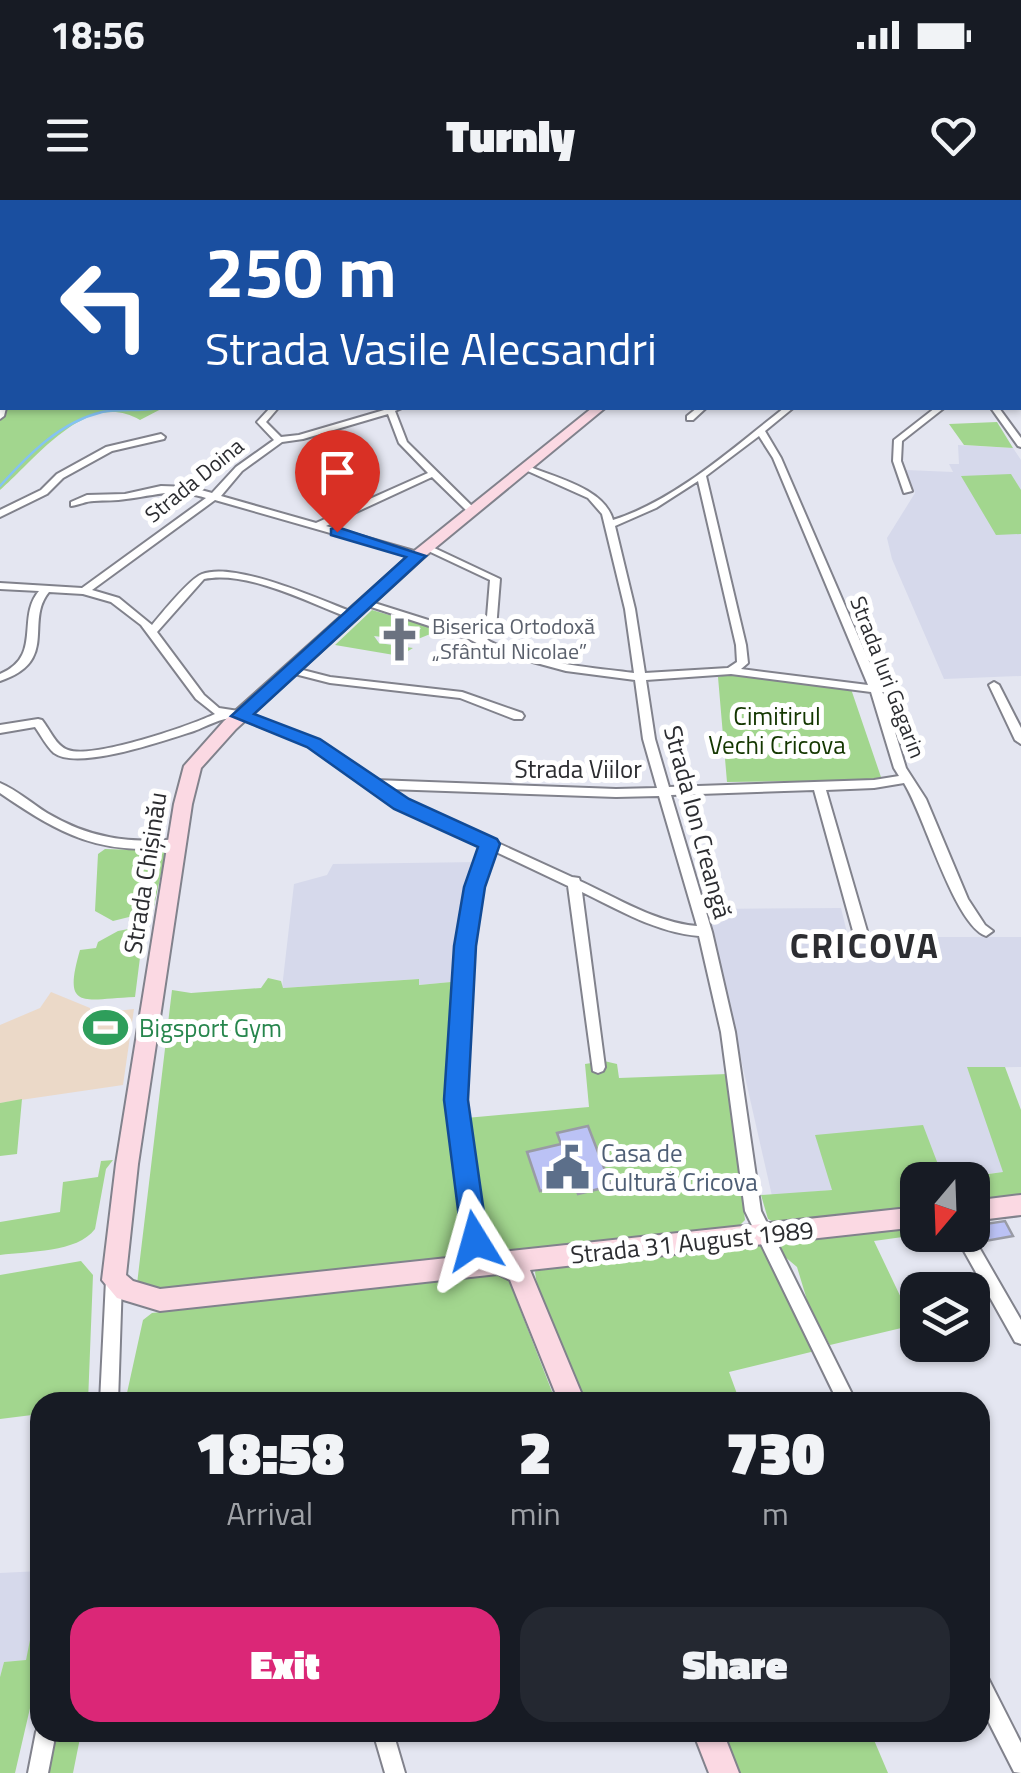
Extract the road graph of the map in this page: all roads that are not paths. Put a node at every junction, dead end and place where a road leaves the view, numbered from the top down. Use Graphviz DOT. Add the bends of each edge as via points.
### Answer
graph roads {
  1 [pos="272,410"];
  2 [pos="390,410"];
  3 [pos="394,410"];
  4 [pos="593,410"];
  5 [pos="700,410"];
  6 [pos="786,410"];
  7 [pos="937,410"];
  8 [pos="997,410"];
  9 [pos="690,418"];
  10 [pos="1021,425"];
  11 [pos="1008,426"];
  12 [pos="760,431"];
  13 [pos="161,437"];
  14 [pos="279,440"];
  15 [pos="1021,444"];
  16 [pos="525,468"];
  17 [pos="701,473"];
  18 [pos="432,474"];
  19 [pos="908,491"];
  20 [pos="216,495"];
  21 [pos="74,504"];
  22 [pos="472,511"];
  23 [pos="0,514"];
  24 [pos="610,524"];
  25 [pos="316,526"];
  26 [pos="423,552"];
  27 [pos="0,586"];
  28 [pos="46,589"];
  29 [pos="84,591"];
  30 [pos="364,603"];
  31 [pos="352,614"];
  32 [pos="152,631"];
  33 [pos="481,641"];
  34 [pos="291,670"];
  35 [pos="731,671"];
  36 [pos="640,677"];
  37 [pos="0,678"];
  38 [pos="994,686"];
  39 [pos="875,689"];
  40 [pos="233,715"];
  41 [pos="518,716"];
  42 [pos="1,727"];
  43 [pos="1021,740"];
  44 [pos="905,779"];
  45 [pos="370,784"];
  46 [pos="819,786"];
  47 [pos="0,787"];
  48 [pos="662,791"];
  49 [pos="177,843"];
  50 [pos="490,844"];
  51 [pos="574,881"];
  52 [pos="860,931"];
  53 [pos="705,932"];
  54 [pos="986,932"];
  55 [pos="598,1068"];
  56 [pos="1021,1206"];
  57 [pos="990,1209"];
  58 [pos="900,1219"];
  59 [pos="767,1234"];
  60 [pos="973,1252"];
  61 [pos="489,1264"];
  62 [pos="114,1280"];
  63 [pos="1021,1336"];
  64 [pos="109,1392"];
  65 [pos="568,1392"];
  66 [pos="842,1392"];
  67 [pos="990,1703"];
  68 [pos="44,1742"];
  69 [pos="387,1742"];
  70 [pos="712,1742"];
  71 [pos="1021,1764"];
  72 [pos="38,1773"];
  73 [pos="395,1773"];
  74 [pos="724,1773"];
  1 -- 14 [label="street" via="261,422"];
  2 -- 14 [label="street, Strada Doina"];
  3 -- 18 [label="street" via="403,443"];
  4 -- 16 [label="street, Strada Chișinău"];
  5 -- 9 [label="street"];
  6 -- 12 [label="street"];
  7 -- 19 [label="street" via="898,440 897,462"];
  8 -- 11 [label="street"];
  10 -- 11 [label="street"];
  11 -- 15 [label="street"];
  12 -- 17 [label="street"];
  12 -- 39 [label="street, Strada Iuri Gagarin"];
  13 -- 23 [label="street" via="109,449"];
  14 -- 20 [label="street, Strada Doina"];
  16 -- 22 [label="street, Strada Chișinău"];
  16 -- 24 [label="street" via="598,500"];
  17 -- 24 [label="street"];
  17 -- 35 [label="street" via="741,644 743,663"];
  18 -- 22 [label="street"];
  18 -- 25 [label="street"];
  20 -- 21 [label="street" via="174,488"];
  20 -- 25 [label="street"];
  20 -- 29 [label="street, Strada Doina"];
  22 -- 26 [label="street, Strada Chișinău"];
  24 -- 36 [label="street, Strada Ion Creangă"];
  25 -- 26 [label="street"];
  26 -- 30 [label="street, Strada Chișinău"];
  26 -- 33 [label="street" via="494,579 490,629"];
  27 -- 28 [label="street"];
  28 -- 29 [label="street"];
  28 -- 37 [label="street" via="36,601 27,660"];
  29 -- 32 [label="street" via="125,606"];
  30 -- 31 [label="street, Strada Chișinău"];
  30 -- 33 [label="street"];
  31 -- 32 [label="street" via="211,573"];
  31 -- 34 [label="street, Strada Chișinău"];
  32 -- 40 [label="street" via="200,698"];
  33 -- 36 [label="street" via="566,668"];
  34 -- 40 [label="street, Strada Chișinău"];
  34 -- 41 [label="street" via="462,696"];
  35 -- 36 [label="street"];
  35 -- 39 [label="street"];
  36 -- 48 [label="street, Strada Ion Creangă"];
  38 -- 43 [label="street"];
  39 -- 44 [label="street, Strada Iuri Gagarin"];
  40 -- 42 [label="street" via="71,755 59,751 38,722"];
  40 -- 45 [label="street" via="313,743"];
  40 -- 49 [label="street, Strada Chișinău" via="193,766"];
  44 -- 46 [label="street, Strada Viilor"];
  44 -- 54 [label="street, Strada Iuri Gagarin" via="920,798 962,900"];
  45 -- 48 [label="street, Strada Viilor"];
  45 -- 50 [label="street"];
  46 -- 48 [label="street, Strada Viilor"];
  46 -- 52 [label="street"];
  47 -- 49 [label="street" via="49,823 95,840"];
  48 -- 53 [label="street, Strada Ion Creangă"];
  49 -- 62 [label="street, Strada Chișinău"];
  50 -- 51 [label="street"];
  50 -- 61 [label="street" via="465,946 456,1100"];
  51 -- 53 [label="street" via="649,918"];
  51 -- 55 [label="street"];
  53 -- 59 [label="street, Strada Ion Creangă" via="728,1032 753,1211"];
  56 -- 57 [label="street"];
  58 -- 59 [label="street, Strada 31 August 1989"];
  59 -- 61 [label="street, Strada 31 August 1989"];
  59 -- 66 [label="street, Strada Ion Creangă"];
  60 -- 63 [label="street"];
  61 -- 62 [label="street, Strada 31 August 1989" via="160,1300"];
  61 -- 65 [label="street" via="519,1272"];
  62 -- 64 [label="street, Strada Chișinău"];
  67 -- 71 [label="street"];
  68 -- 72 [label="street"];
  69 -- 73 [label="street"];
  70 -- 74 [label="street"];
}
